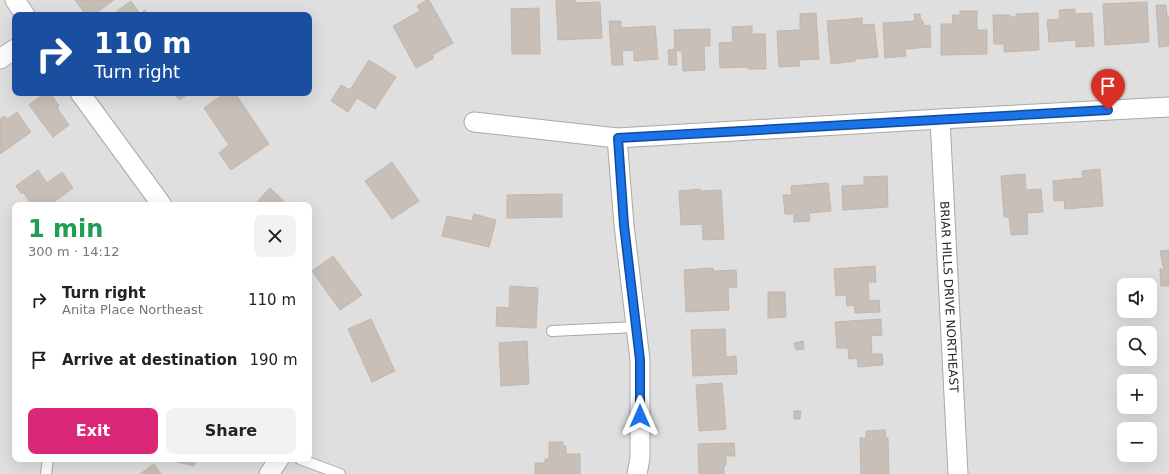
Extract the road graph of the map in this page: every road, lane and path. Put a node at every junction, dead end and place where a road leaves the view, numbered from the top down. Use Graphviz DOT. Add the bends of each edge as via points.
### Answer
graph roads {
  1 [pos="15,0"];
  2 [pos="23,12"];
  3 [pos="12,51"];
  4 [pos="0,59"];
  5 [pos="82,96"];
  6 [pos="1169,107"];
  7 [pos="940,119"];
  8 [pos="474,122"];
  9 [pos="618,138"];
  10 [pos="160,202"];
  11 [pos="636,327"];
  12 [pos="552,331"];
  13 [pos="48,462"];
  14 [pos="277,462"];
  15 [pos="308,462"];
  16 [pos="46,474"];
  17 [pos="269,474"];
  18 [pos="340,474"];
  19 [pos="637,474"];
  20 [pos="958,474"];
  1 -- 2 [label="street"];
  3 -- 4 [label="street"];
  5 -- 10 [label="street"];
  6 -- 7 [label="street"];
  7 -- 9 [label="street"];
  7 -- 20 [label="street, BRIAR HILLS DRIVE NORTHEAST"];
  8 -- 9 [label="street"];
  9 -- 11 [label="street" via="624,225"];
  11 -- 12 [label="lane"];
  11 -- 19 [label="street" via="640,360 640,458"];
  13 -- 16 [label="lane"];
  14 -- 17 [label="street"];
  15 -- 18 [label="lane"];
}
